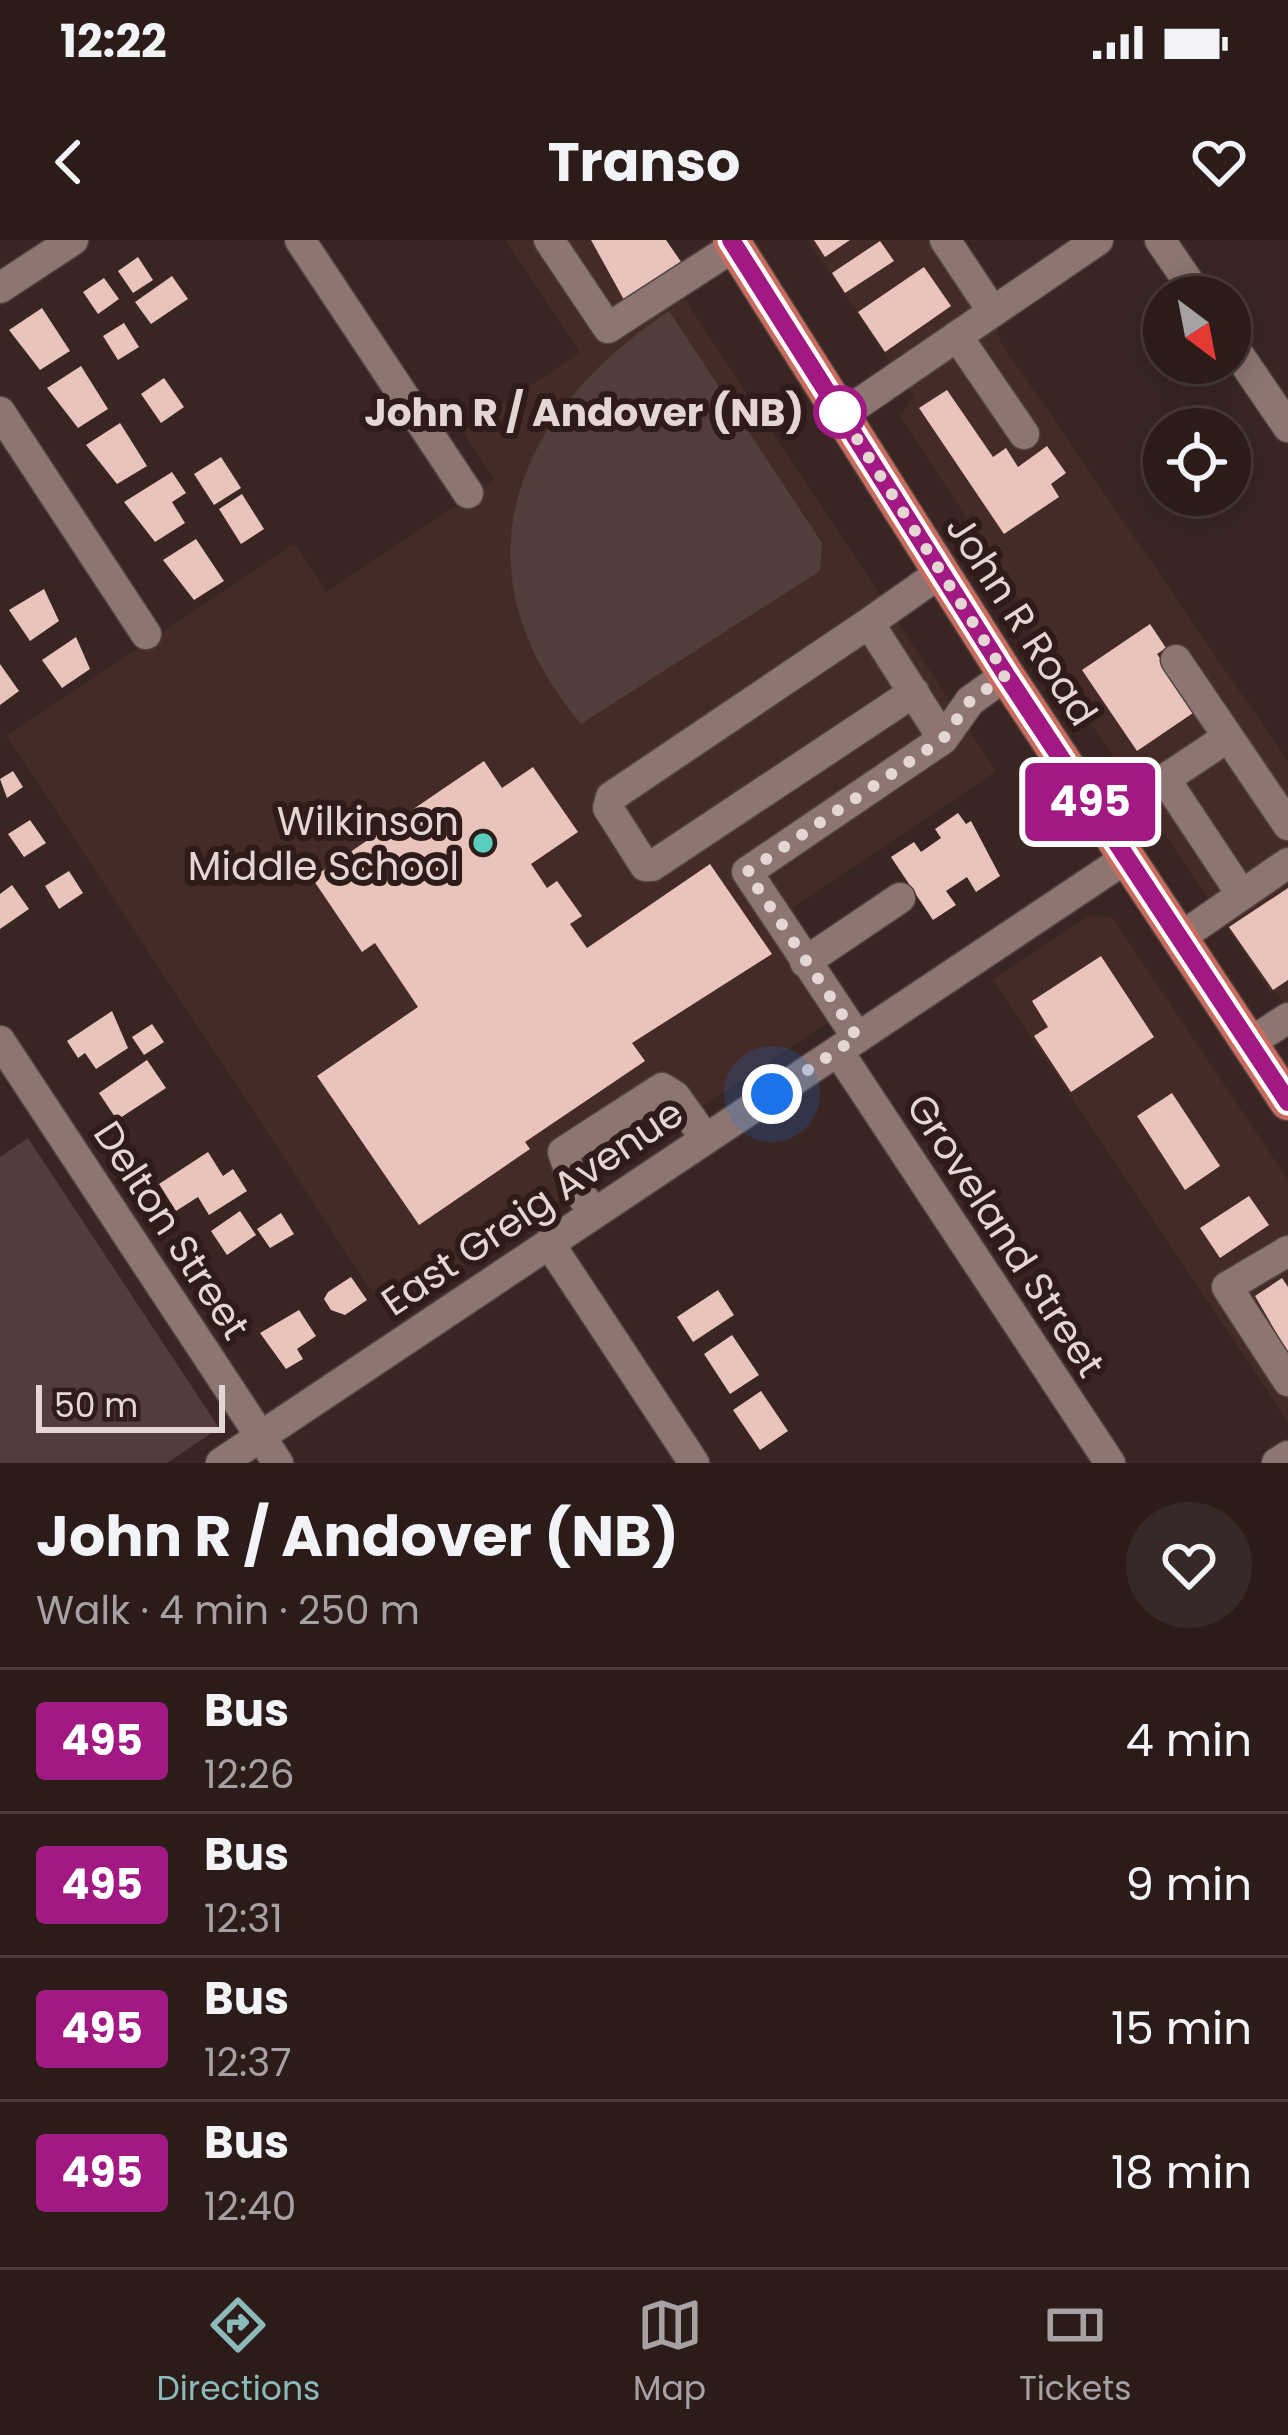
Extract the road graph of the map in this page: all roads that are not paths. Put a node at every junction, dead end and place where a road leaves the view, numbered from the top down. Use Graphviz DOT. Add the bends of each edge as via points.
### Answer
graph roads {
  1 [pos="73,240"];
  2 [pos="300,240"];
  3 [pos="549,240"];
  4 [pos="945,240"];
  5 [pos="1098,240"];
  6 [pos="1160,240"];
  7 [pos="733,243"];
  8 [pos="1185,276"];
  9 [pos="0,288"];
  10 [pos="993,311"];
  11 [pos="957,336"];
  12 [pos="1251,373"];
  13 [pos="0,412"];
  14 [pos="842,415"];
  15 [pos="1288,427"];
  16 [pos="1024,434"];
  17 [pos="468,493"];
  18 [pos="940,573"];
  19 [pos="868,623"];
  20 [pos="146,634"];
  21 [pos="1175,660"];
  22 [pos="1006,675"];
  23 [pos="914,692"];
  24 [pos="1228,737"];
  25 [pos="943,739"];
  26 [pos="1288,825"];
  27 [pos="1128,857"];
  28 [pos="1288,863"];
  29 [pos="1242,895"];
  30 [pos="901,898"];
  31 [pos="1178,939"];
  32 [pos="805,962"];
  33 [pos="1288,1018"];
  34 [pos="0,1041"];
  35 [pos="848,1044"];
  36 [pos="1248,1044"];
  37 [pos="1288,1102"];
  38 [pos="705,1138"];
  39 [pos="594,1214"];
  40 [pos="549,1243"];
  41 [pos="1288,1251"];
  42 [pos="1288,1382"];
  43 [pos="261,1436"];
  44 [pos="1288,1456"];
  45 [pos="221,1463"];
  46 [pos="278,1463"];
  47 [pos="694,1463"];
  48 [pos="1110,1463"];
  49 [pos="1277,1463"];
  1 -- 9 [label="street"];
  2 -- 17 [label="street"];
  3 -- 7 [label="street" via="608,328"];
  4 -- 10 [label="street"];
  5 -- 10 [label="street"];
  6 -- 8 [label="street"];
  7 -- 14 [label="main road, John R Road"];
  10 -- 11 [label="street"];
  11 -- 14 [label="street"];
  11 -- 16 [label="street"];
  12 -- 15 [label="street"];
  13 -- 20 [label="street"];
  14 -- 18 [label="main road, John R Road"];
  18 -- 19 [label="street"];
  18 -- 22 [label="main road, John R Road"];
  19 -- 23 [label="street"];
  19 -- 23 [label="street" via="611,797 608,808 645,866"];
  21 -- 24 [label="street"];
  22 -- 25 [label="street" via="970,701"];
  22 -- 27 [label="main road, John R Road"];
  23 -- 25 [label="street"];
  24 -- 26 [label="street"];
  24 -- 29 [label="street" via="1165,779"];
  25 -- 32 [label="street, Groveland Street" via="747,872"];
  27 -- 31 [label="main road, John R Road"];
  27 -- 35 [label="street, East Greig Avenue"];
  28 -- 29 [label="street"];
  29 -- 31 [label="street"];
  30 -- 32 [label="street"];
  31 -- 36 [label="main road, John R Road"];
  32 -- 35 [label="street, Groveland Street"];
  33 -- 36 [label="street"];
  34 -- 43 [label="street, Delton Street"];
  35 -- 38 [label="street, East Greig Avenue"];
  35 -- 48 [label="street, Groveland Street"];
  36 -- 37 [label="main road, John R Road"];
  38 -- 39 [label="street, East Greig Avenue"];
  38 -- 39 [label="street" via="662,1088 563,1151"];
  39 -- 40 [label="street, East Greig Avenue"];
  40 -- 43 [label="street, East Greig Avenue"];
  40 -- 47 [label="street"];
  41 -- 42 [label="street" via="1227,1287"];
  43 -- 45 [label="street, East Greig Avenue"];
  43 -- 46 [label="street, Delton Street"];
  44 -- 49 [label="street"];
}
